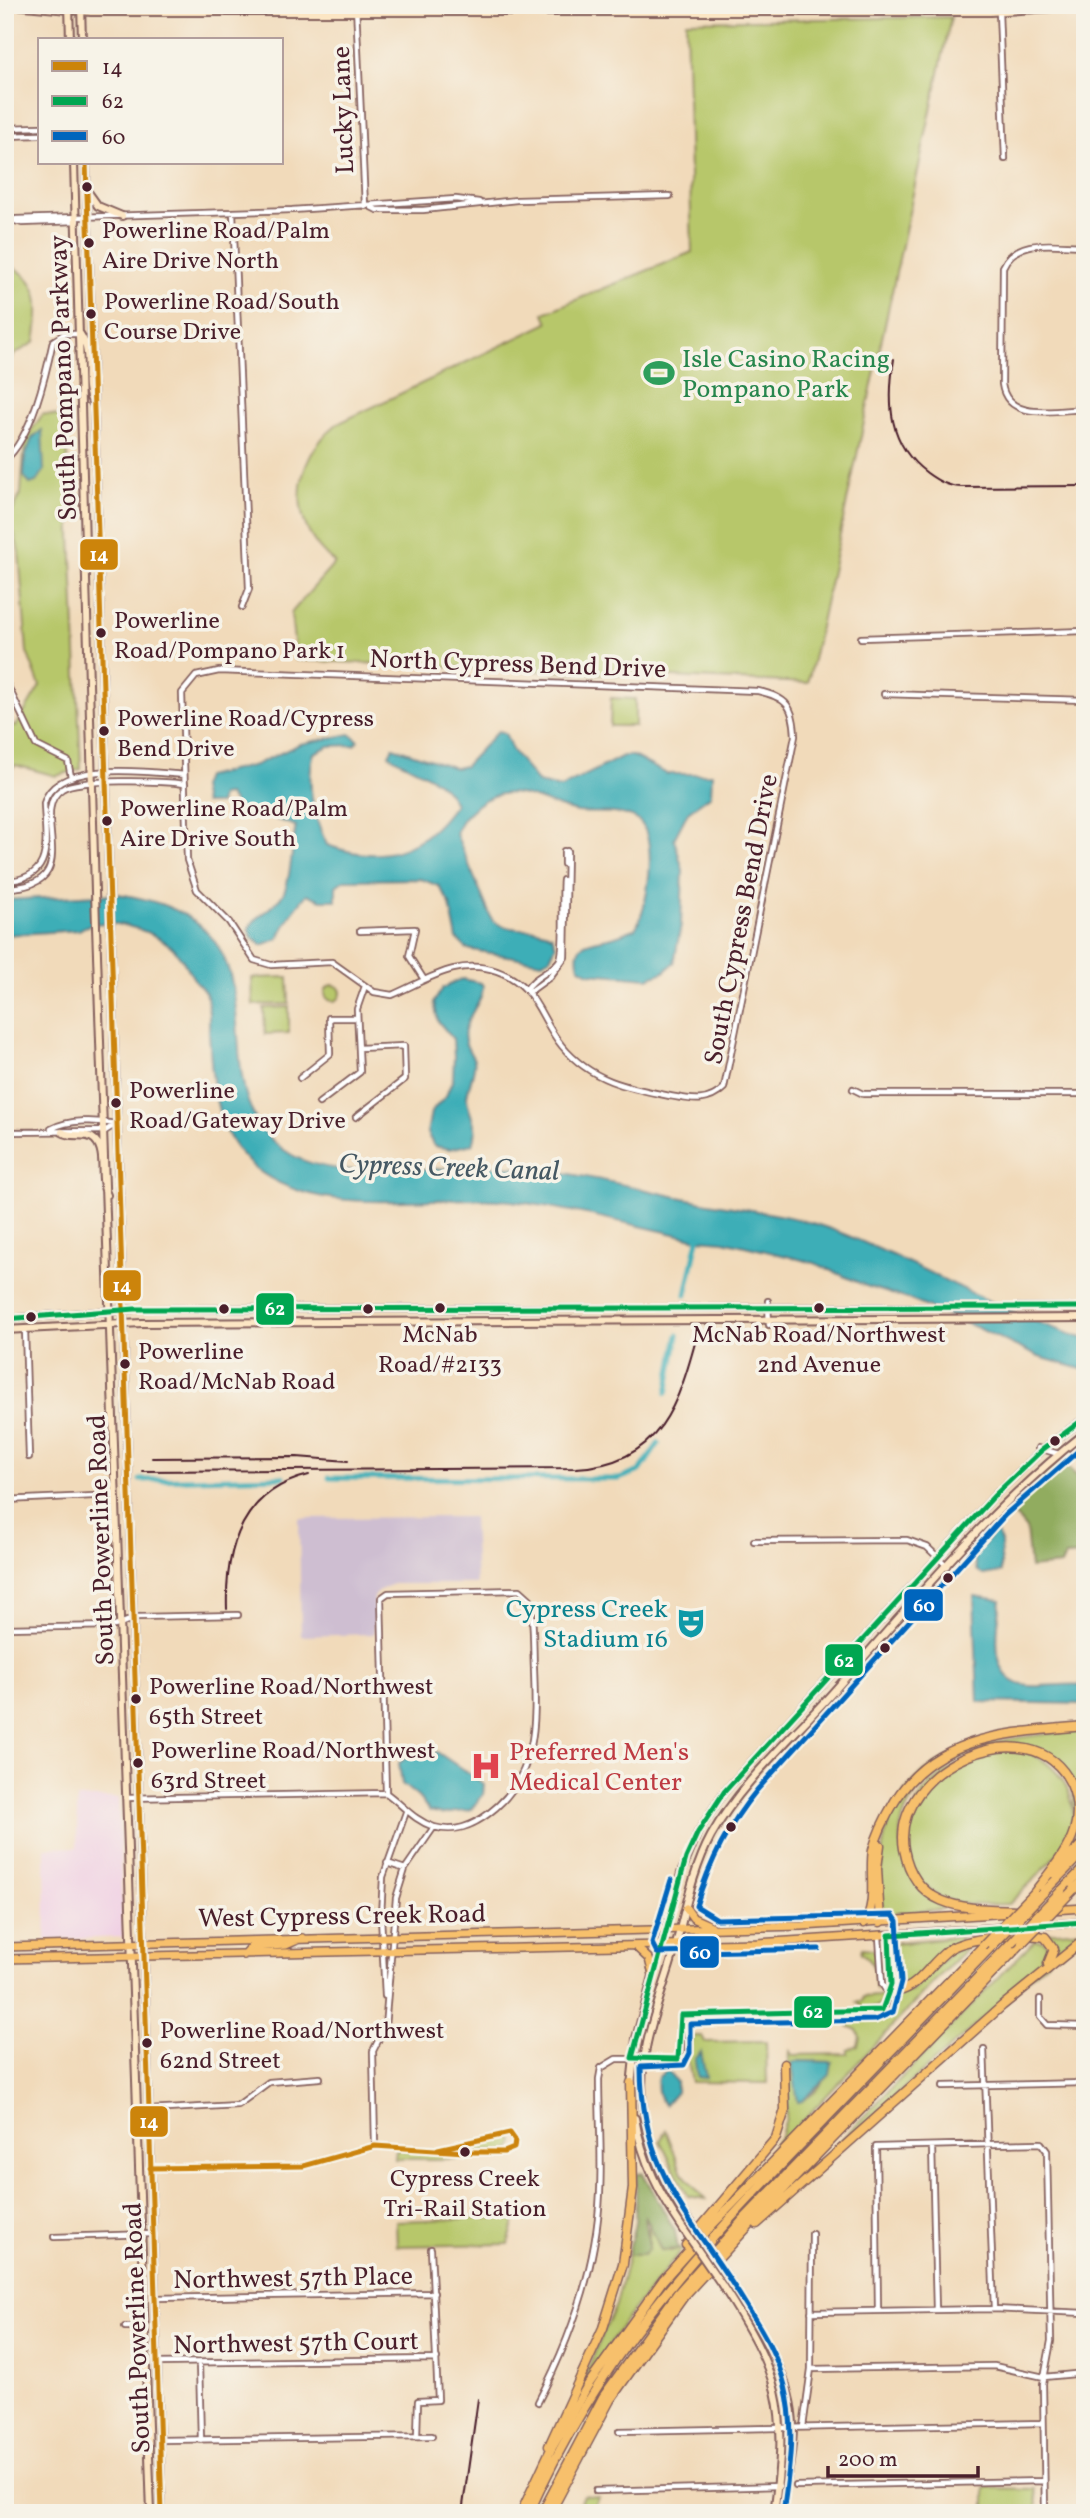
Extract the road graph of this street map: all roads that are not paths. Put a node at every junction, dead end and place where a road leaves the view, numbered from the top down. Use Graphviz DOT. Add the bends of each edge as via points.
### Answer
graph roads {
  1 [pos="13,5"];
  2 [pos="837,5"];
  3 [pos="1045,6"];
  4 [pos="1085,6"];
  5 [pos="69,8"];
  6 [pos="81,8"];
  7 [pos="358,8"];
  8 [pos="999,12"];
  9 [pos="828,13"];
  10 [pos="70,38"];
  11 [pos="82,38"];
  12 [pos="38,127"];
  13 [pos="5,128"];
  14 [pos="38,135"];
  15 [pos="5,136"];
  16 [pos="1005,159"];
  17 [pos="74,164"];
  18 [pos="86,164"];
  19 [pos="86,191"];
  20 [pos="670,196"];
  21 [pos="479,202"];
  22 [pos="368,206"];
  23 [pos="233,212"];
  24 [pos="122,216"];
  25 [pos="5,218"];
  26 [pos="76,218"];
  27 [pos="87,218"];
  28 [pos="1085,246"];
  29 [pos="79,334"];
  30 [pos="94,406"];
  31 [pos="1085,409"];
  32 [pos="5,460"];
  33 [pos="242,607"];
  34 [pos="89,618"];
  35 [pos="101,618"];
  36 [pos="1085,631"];
  37 [pos="862,638"];
  38 [pos="5,680"];
  39 [pos="775,694"];
  40 [pos="884,694"];
  41 [pos="1085,700"];
  42 [pos="92,773"];
  43 [pos="103,773"];
  44 [pos="71,775"];
  45 [pos="184,775"];
  46 [pos="104,783"];
  47 [pos="92,784"];
  48 [pos="185,784"];
  49 [pos="72,785"];
  50 [pos="5,881"];
  51 [pos="5,888"];
  52 [pos="96,926"];
  53 [pos="108,926"];
  54 [pos="360,930"];
  55 [pos="423,979"];
  56 [pos="365,986"];
  57 [pos="527,992"];
  58 [pos="356,1018"];
  59 [pos="359,1048"];
  60 [pos="300,1078"];
  61 [pos="853,1089"];
  62 [pos="1085,1094"];
  63 [pos="319,1103"];
  64 [pos="356,1118"];
  65 [pos="105,1122"];
  66 [pos="117,1125"];
  67 [pos="50,1129"];
  68 [pos="105,1131"];
  69 [pos="5,1132"];
  70 [pos="62,1132"];
  71 [pos="108,1195"];
  72 [pos="768,1304"];
  73 [pos="1061,1307"];
  74 [pos="1085,1307"];
  75 [pos="660,1308"];
  76 [pos="125,1310"];
  77 [pos="111,1311"];
  78 [pos="1061,1318"];
  79 [pos="1085,1318"];
  80 [pos="5,1319"];
  81 [pos="660,1319"];
  82 [pos="769,1322"];
  83 [pos="126,1323"];
  84 [pos="112,1324"];
  85 [pos="25,1328"];
  86 [pos="5,1329"];
  87 [pos="1085,1418"];
  88 [pos="1085,1433"];
  89 [pos="1040,1449"];
  90 [pos="1059,1454"];
  91 [pos="29,1457"];
  92 [pos="117,1494"];
  93 [pos="5,1500"];
  94 [pos="754,1541"];
  95 [pos="938,1558"];
  96 [pos="947,1566"];
  97 [pos="238,1615"];
  98 [pos="132,1619"];
  99 [pos="121,1624"];
  100 [pos="5,1628"];
  101 [pos="1085,1726"];
  102 [pos="386,1793"];
  103 [pos="127,1798"];
  104 [pos="138,1798"];
  105 [pos="406,1812"];
  106 [pos="434,1826"];
  107 [pos="881,1832"];
  108 [pos="1085,1841"];
  109 [pos="1085,1850"];
  110 [pos="387,1863"];
  111 [pos="1085,1867"];
  112 [pos="405,1869"];
  113 [pos="1085,1879"];
  114 [pos="1039,1893"];
  115 [pos="686,1908"];
  116 [pos="1085,1908"];
  117 [pos="1034,1911"];
  118 [pos="884,1922"];
  119 [pos="1085,1922"];
  120 [pos="864,1923"];
  121 [pos="680,1928"];
  122 [pos="715,1928"];
  123 [pos="665,1929"];
  124 [pos="393,1935"];
  125 [pos="889,1935"];
  126 [pos="381,1936"];
  127 [pos="879,1936"];
  128 [pos="303,1937"];
  129 [pos="1085,1939"];
  130 [pos="130,1942"];
  131 [pos="144,1942"];
  132 [pos="661,1945"];
  133 [pos="676,1945"];
  134 [pos="988,1945"];
  135 [pos="634,1946"];
  136 [pos="5,1947"];
  137 [pos="382,1952"];
  138 [pos="391,1952"];
  139 [pos="244,1955"];
  140 [pos="131,1956"];
  141 [pos="144,1956"];
  142 [pos="5,1959"];
  143 [pos="653,1975"];
  144 [pos="1024,1988"];
  145 [pos="888,1993"];
  146 [pos="386,2000"];
  147 [pos="1040,2000"];
  148 [pos="1085,2026"];
  149 [pos="984,2049"];
  150 [pos="632,2058"];
  151 [pos="644,2059"];
  152 [pos="785,2064"];
  153 [pos="135,2075"];
  154 [pos="320,2078"];
  155 [pos="631,2083"];
  156 [pos="1085,2083"];
  157 [pos="984,2085"];
  158 [pos="943,2086"];
  159 [pos="148,2092"];
  160 [pos="149,2110"];
  161 [pos="990,2145"];
  162 [pos="375,2146"];
  163 [pos="932,2146"];
  164 [pos="438,2149"];
  165 [pos="138,2155"];
  166 [pos="150,2168"];
  167 [pos="139,2180"];
  168 [pos="152,2234"];
  169 [pos="812,2234"];
  170 [pos="140,2235"];
  171 [pos="54,2237"];
  172 [pos="431,2249"];
  173 [pos="712,2263"];
  174 [pos="434,2293"];
  175 [pos="653,2293"];
  176 [pos="154,2298"];
  177 [pos="994,2309"];
  178 [pos="878,2310"];
  179 [pos="936,2310"];
  180 [pos="811,2312"];
  181 [pos="1050,2313"];
  182 [pos="1085,2313"];
  183 [pos="125,2327"];
  184 [pos="143,2327"];
  185 [pos="144,2355"];
  186 [pos="437,2359"];
  187 [pos="199,2362"];
  188 [pos="156,2363"];
  189 [pos="811,2368"];
  190 [pos="1085,2373"];
  191 [pos="1044,2377"];
  192 [pos="538,2402"];
  193 [pos="146,2422"];
  194 [pos="1043,2423"];
  195 [pos="793,2427"];
  196 [pos="803,2427"];
  197 [pos="781,2428"];
  198 [pos="619,2431"];
  199 [pos="417,2436"];
  200 [pos="432,2436"];
  201 [pos="147,2438"];
  202 [pos="158,2440"];
  203 [pos="201,2440"];
  204 [pos="159,2454"];
  205 [pos="543,2466"];
  206 [pos="1044,2481"];
  207 [pos="778,2486"];
  208 [pos="787,2486"];
  209 [pos="796,2486"];
  210 [pos="596,2491"];
  211 [pos="151,2513"];
  212 [pos="162,2513"];
  213 [pos="521,2513"];
  214 [pos="529,2513"];
  215 [pos="542,2513"];
  216 [pos="550,2513"];
  217 [pos="774,2513"];
  218 [pos="782,2513"];
  219 [pos="1045,2513"];
  1 -- 5 [label="main road"];
  2 -- 9 [label="main road"];
  3 -- 4 [label="main road"];
  3 -- 8 [label="main road"];
  5 -- 6 [label="main road"];
  5 -- 10 [label="main road"];
  6 -- 7 [label="main road"];
  6 -- 11 [label="main road"];
  7 -- 9 [label="main road"];
  7 -- 22 [label="street, Lucky Lane"];
  8 -- 9 [label="main road"];
  8 -- 16 [label="street"];
  12 -- 13 [label="street"];
  14 -- 15 [label="street"];
  17 -- 26 [label="main road, South Pompano Parkway"];
  18 -- 19 [label="main road, South Pompano Parkway"];
  19 -- 24 [label="main road" via="98,206"];
  19 -- 27 [label="main road, South Pompano Parkway"];
  20 -- 21 [label="street"];
  21 -- 22 [label="street" via="463,199"];
  21 -- 22 [label="street" via="419,210"];
  22 -- 23 [label="street"];
  23 -- 24 [label="street"];
  23 -- 33 [label="street" via="249,589"];
  24 -- 27 [label="street"];
  25 -- 26 [label="street" via="22,223"];
  26 -- 27 [label="street"];
  26 -- 29 [label="main road, South Pompano Parkway"];
  27 -- 30 [label="main road, South Pompano Parkway"];
  28 -- 31 [label="street" via="1023,246 1007,257 1003,267 1002,384 1005,399 1025,410"];
  29 -- 30 [label="main road" via="87,346 89,394"];
  29 -- 32 [label="street" via="64,334 53,341 40,396"];
  29 -- 34 [label="main road, South Pompano Parkway"];
  30 -- 35 [label="main road, South Pompano Parkway"];
  34 -- 35 [label="street"];
  34 -- 42 [label="main road, South Pompano Parkway"];
  35 -- 43 [label="main road, South Pompano Parkway"];
  36 -- 37 [label="street"];
  38 -- 44 [label="street" via="36,744 68,761"];
  39 -- 45 [label="street, North Cypress Bend Drive" via="205,672 187,684 183,694"];
  39 -- 57 [label="street, South Cypress Bend Drive" via="794,718 795,736 724,1088 717,1096 693,1100 606,1081 560,1044"];
  40 -- 41 [label="street"];
  42 -- 43 [label="street"];
  42 -- 44 [label="street"];
  42 -- 47 [label="main road, South Pompano Parkway"];
  43 -- 45 [label="street"];
  43 -- 46 [label="main road, South Pompano Parkway"];
  44 -- 49 [label="street"];
  44 -- 50 [label="street" via="46,794 42,865 33,876"];
  45 -- 48 [label="street, North Cypress Bend Drive"];
  46 -- 47 [label="street"];
  46 -- 48 [label="street"];
  46 -- 53 [label="main road, South Pompano Parkway"];
  47 -- 49 [label="street"];
  47 -- 52 [label="main road, South Pompano Parkway"];
  48 -- 56 [label="street, South Cypress Bend Drive" via="190,875 249,954 261,964 271,965 332,962"];
  49 -- 51 [label="street" via="62,789 51,804 49,869 32,885"];
  52 -- 65 [label="main road, South Powerline Road"];
  53 -- 66 [label="main road, South Powerline Road"];
  54 -- 55 [label="street" via="415,929 410,956"];
  55 -- 56 [label="street, South Cypress Bend Drive" via="392,995"];
  55 -- 57 [label="street, South Cypress Bend Drive" via="450,969 480,967 513,978"];
  56 -- 58 [label="street"];
  57 -- 57 [label="street" via="538,975 558,963 563,952 566,851 565,957 550,977"];
  58 -- 59 [label="street"];
  58 -- 60 [label="street" via="329,1018 330,1054"];
  59 -- 63 [label="street" via="360,1072"];
  59 -- 64 [label="street" via="404,1046 405,1079"];
  61 -- 62 [label="street" via="863,1094"];
  65 -- 66 [label="street"];
  65 -- 67 [label="street" via="61,1123"];
  65 -- 68 [label="main road, South Powerline Road"];
  66 -- 68 [label="street"];
  66 -- 76 [label="main road, South Powerline Road"];
  67 -- 69 [label="street"];
  67 -- 70 [label="street"];
  68 -- 70 [label="street"];
  68 -- 71 [label="main road, South Powerline Road"];
  70 -- 71 [label="main road" via="96,1141 101,1150 102,1186"];
  71 -- 77 [label="main road, South Powerline Road"];
  72 -- 73 [label="main road"];
  72 -- 75 [label="main road"];
  72 -- 82 [label="street"];
  73 -- 74 [label="main road"];
  73 -- 78 [label="main road"];
  75 -- 76 [label="main road"];
  75 -- 81 [label="main road"];
  76 -- 77 [label="main road"];
  76 -- 83 [label="main road, South Powerline Road"];
  77 -- 80 [label="main road"];
  77 -- 84 [label="main road, South Powerline Road"];
  78 -- 79 [label="main road"];
  78 -- 82 [label="main road"];
  81 -- 82 [label="main road"];
  81 -- 83 [label="main road"];
  83 -- 84 [label="main road"];
  83 -- 98 [label="main road, South Powerline Road"];
  84 -- 85 [label="main road"];
  84 -- 92 [label="main road, South Powerline Road"];
  85 -- 86 [label="main road"];
  85 -- 91 [label="street"];
  87 -- 89 [label="main road"];
  88 -- 90 [label="main road"];
  89 -- 90 [label="street"];
  89 -- 95 [label="main road"];
  90 -- 96 [label="main road" via="1015,1493"];
  92 -- 93 [label="street"];
  92 -- 99 [label="main road, South Powerline Road"];
  94 -- 95 [label="street" via="907,1540 927,1547"];
  95 -- 96 [label="street"];
  95 -- 123 [label="main road" via="724,1792 692,1845"];
  96 -- 115 [label="main road" via="730,1807 704,1851"];
  97 -- 98 [label="street"];
  98 -- 99 [label="street"];
  98 -- 104 [label="main road, South Powerline Road"];
  99 -- 100 [label="street"];
  99 -- 103 [label="main road, South Powerline Road"];
  101 -- 107 [label="highway" via="995,1735 950,1750 907,1784"];
  102 -- 104 [label="street"];
  102 -- 105 [label="street"];
  102 -- 106 [label="street" via="381,1598 387,1593 526,1592 532,1609 535,1724 526,1769 506,1799 478,1821 462,1828"];
  103 -- 104 [label="street"];
  103 -- 130 [label="main road, South Powerline Road"];
  104 -- 131 [label="main road, South Powerline Road"];
  105 -- 106 [label="street"];
  105 -- 110 [label="street"];
  106 -- 112 [label="street"];
  107 -- 118 [label="highway" via="877,1868"];
  107 -- 120 [label="highway" via="873,1853 871,1908"];
  108 -- 114 [label="highway"];
  109 -- 114 [label="highway"];
  110 -- 112 [label="street"];
  110 -- 126 [label="street"];
  111 -- 215 [label="highway, bridge" via="731,2232 677,2294 603,2397"];
  112 -- 124 [label="street" via="396,1898"];
  113 -- 173 [label="highway, bridge"];
  114 -- 117 [label="highway" via="1076,1827 1074,1791 1056,1763 1026,1748 998,1748 968,1756 926,1784 911,1805 903,1835 908,1863 921,1885 933,1897 958,1908"];
  114 -- 134 [label="highway, bridge"];
  115 -- 121 [label="main road"];
  115 -- 122 [label="main road" via="693,1918"];
  116 -- 117 [label="main road, West Cypress Creek Road"];
  117 -- 118 [label="main road, West Cypress Creek Road"];
  118 -- 120 [label="main road, West Cypress Creek Road"];
  118 -- 125 [label="main road"];
  118 -- 127 [label="main road"];
  119 -- 125 [label="main road, West Cypress Creek Road"];
  120 -- 122 [label="main road, West Cypress Creek Road"];
  121 -- 122 [label="main road, West Cypress Creek Road"];
  121 -- 123 [label="main road, West Cypress Creek Road"];
  121 -- 133 [label="main road"];
  123 -- 124 [label="main road, West Cypress Creek Road"];
  123 -- 132 [label="main road"];
  124 -- 126 [label="main road, West Cypress Creek Road"];
  124 -- 138 [label="street"];
  125 -- 127 [label="main road, West Cypress Creek Road"];
  125 -- 145 [label="street" via="892,1982"];
  126 -- 128 [label="main road, West Cypress Creek Road"];
  126 -- 137 [label="street"];
  127 -- 133 [label="main road, West Cypress Creek Road"];
  127 -- 145 [label="street" via="882,1984"];
  128 -- 131 [label="main road, West Cypress Creek Road"];
  128 -- 139 [label="main road" via="286,1945 251,1947"];
  129 -- 144 [label="highway"];
  130 -- 131 [label="main road, West Cypress Creek Road"];
  130 -- 136 [label="main road, West Cypress Creek Road"];
  130 -- 140 [label="main road, South Powerline Road"];
  131 -- 141 [label="main road, South Powerline Road"];
  132 -- 133 [label="main road, West Cypress Creek Road"];
  132 -- 135 [label="main road, West Cypress Creek Road"];
  132 -- 143 [label="main road"];
  133 -- 151 [label="main road"];
  134 -- 175 [label="highway" via="699,2238"];
  134 -- 214 [label="highway" via="664,2291 595,2389"];
  135 -- 138 [label="main road, West Cypress Creek Road"];
  135 -- 143 [label="main road" via="649,1959"];
  137 -- 138 [label="main road, West Cypress Creek Road"];
  137 -- 139 [label="main road, West Cypress Creek Road"];
  137 -- 146 [label="street"];
  138 -- 146 [label="street"];
  139 -- 141 [label="main road, West Cypress Creek Road"];
  140 -- 141 [label="main road, West Cypress Creek Road"];
  140 -- 142 [label="main road, West Cypress Creek Road"];
  140 -- 153 [label="main road, South Powerline Road"];
  141 -- 159 [label="main road, South Powerline Road"];
  143 -- 150 [label="main road"];
  144 -- 145 [label="highway" via="1053,1958 1054,1947 1047,1938 963,1943 947,1951 910,1989"];
  144 -- 173 [label="highway"];
  145 -- 151 [label="street" via="887,2005 878,2011 681,2015 678,2059"];
  146 -- 162 [label="street" via="385,2027 373,2051"];
  147 -- 148 [label="street" via="1043,2023"];
  149 -- 157 [label="street"];
  150 -- 151 [label="street"];
  150 -- 155 [label="main road"];
  150 -- 192 [label="street" via="609,2061 599,2075 597,2225 578,2310"];
  151 -- 195 [label="main road, bridge" via="650,2142 665,2183 731,2281 778,2367"];
  152 -- 175 [label="highway" via="785,2110 776,2138 675,2259"];
  153 -- 159 [label="main road"];
  153 -- 165 [label="main road, South Powerline Road"];
  154 -- 160 [label="street" via="269,2082 246,2101 225,2107"];
  155 -- 197 [label="main road, bridge" via="637,2133 656,2186 753,2333 771,2370"];
  155 -- 205 [label="highway" via="633,2188 623,2264 603,2328 552,2436"];
  156 -- 157 [label="street"];
  157 -- 158 [label="street"];
  157 -- 161 [label="street"];
  159 -- 160 [label="main road, South Powerline Road"];
  160 -- 166 [label="main road, South Powerline Road"];
  161 -- 163 [label="street"];
  161 -- 177 [label="street"];
  161 -- 181 [label="street" via="1041,2143 1047,2151"];
  162 -- 164 [label="street"];
  162 -- 166 [label="street" via="303,2166"];
  163 -- 178 [label="street" via="876,2147"];
  163 -- 179 [label="street"];
  164 -- 164 [label="street" via="504,2152 514,2148 515,2140 510,2133"];
  165 -- 166 [label="main road"];
  165 -- 167 [label="main road, South Powerline Road"];
  166 -- 167 [label="main road"];
  166 -- 168 [label="main road, South Powerline Road"];
  167 -- 170 [label="main road, South Powerline Road"];
  168 -- 170 [label="street"];
  168 -- 176 [label="main road, South Powerline Road"];
  169 -- 180 [label="street"];
  170 -- 171 [label="street"];
  170 -- 184 [label="main road, South Powerline Road"];
  172 -- 174 [label="street, Northwest 57th Court"];
  173 -- 216 [label="highway" via="620,2385 582,2447"];
  174 -- 176 [label="street, Northwest 57th Place"];
  174 -- 186 [label="street, Northwest 57th Court"];
  175 -- 205 [label="highway" via="593,2376"];
  176 -- 188 [label="main road, South Powerline Road"];
  177 -- 179 [label="street"];
  177 -- 181 [label="street"];
  178 -- 179 [label="street"];
  178 -- 180 [label="street"];
  180 -- 189 [label="street"];
  181 -- 182 [label="street"];
  181 -- 191 [label="street" via="1050,2354"];
  183 -- 184 [label="street"];
  184 -- 185 [label="main road, South Powerline Road"];
  185 -- 188 [label="main road"];
  185 -- 193 [label="main road, South Powerline Road"];
  186 -- 187 [label="street, Northwest 57th Court"];
  186 -- 199 [label="street, Northwest 57th Court" via="438,2400 418,2401"];
  187 -- 188 [label="street, Northwest 57th Court"];
  187 -- 203 [label="street"];
  188 -- 202 [label="main road, South Powerline Road"];
  189 -- 191 [label="street" via="994,2367"];
  189 -- 196 [label="street"];
  190 -- 191 [label="street"];
  191 -- 194 [label="street"];
  193 -- 201 [label="main road, South Powerline Road"];
  193 -- 202 [label="main road"];
  194 -- 196 [label="street"];
  194 -- 206 [label="street"];
  195 -- 196 [label="street"];
  195 -- 197 [label="street"];
  195 -- 208 [label="main road"];
  197 -- 198 [label="street"];
  197 -- 207 [label="main road"];
  199 -- 200 [label="street"];
  199 -- 203 [label="street"];
  201 -- 204 [label="main road"];
  201 -- 211 [label="main road, South Powerline Road"];
  202 -- 203 [label="street"];
  202 -- 204 [label="main road, South Powerline Road"];
  204 -- 212 [label="main road, South Powerline Road"];
  205 -- 213 [label="highway"];
  206 -- 209 [label="street"];
  206 -- 219 [label="street"];
  207 -- 208 [label="street"];
  207 -- 210 [label="street"];
  207 -- 217 [label="main road"];
  208 -- 218 [label="main road"];
}
